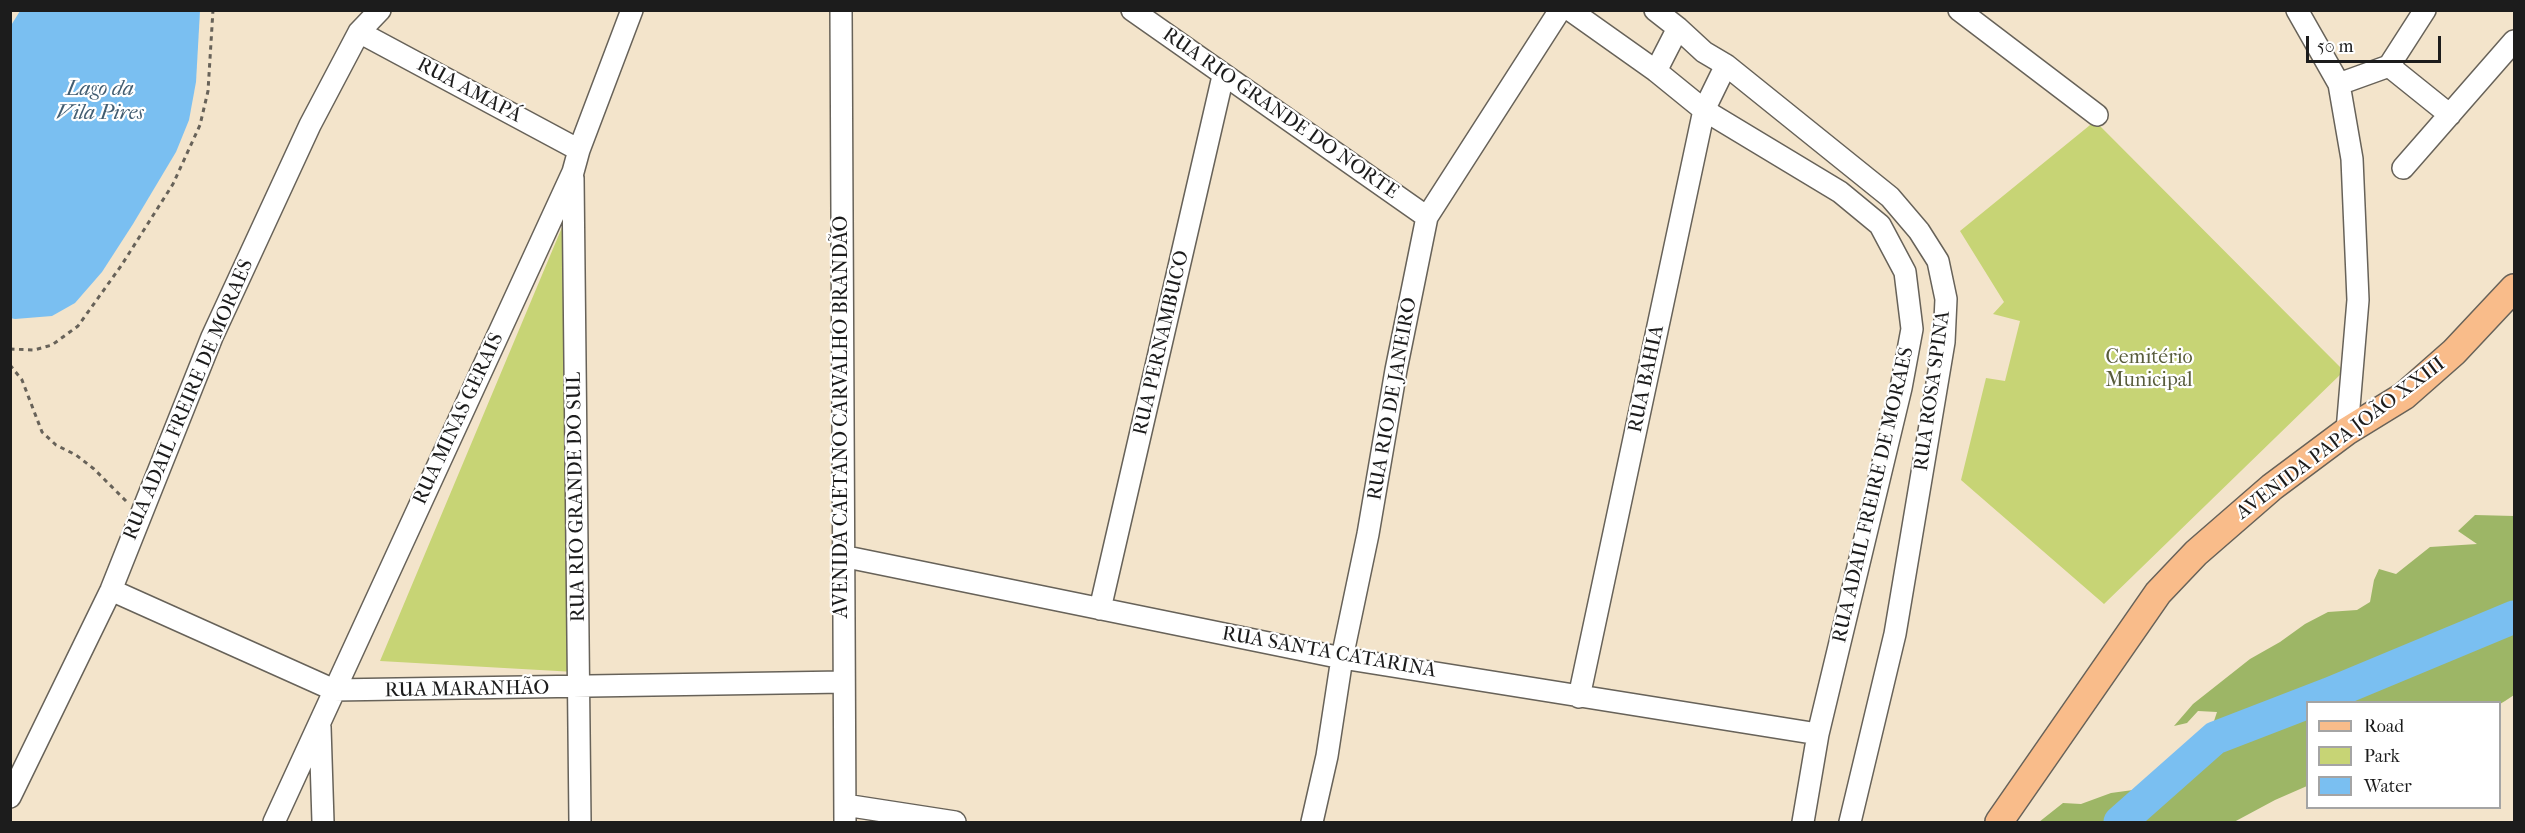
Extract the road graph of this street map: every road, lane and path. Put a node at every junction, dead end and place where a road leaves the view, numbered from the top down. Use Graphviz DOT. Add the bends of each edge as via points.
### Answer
graph roads {
  1 [pos="213,10"];
  2 [pos="380,10"];
  3 [pos="632,10"];
  4 [pos="841,10"];
  5 [pos="1132,10"];
  6 [pos="1560,10"];
  7 [pos="1570,10"];
  8 [pos="1655,10"];
  9 [pos="1959,10"];
  10 [pos="2297,10"];
  11 [pos="2425,10"];
  12 [pos="1678,28"];
  13 [pos="360,32"];
  14 [pos="2514,41"];
  15 [pos="1726,65"];
  16 [pos="2389,66"];
  17 [pos="1656,71"];
  18 [pos="1223,76"];
  19 [pos="2339,84"];
  20 [pos="1704,110"];
  21 [pos="2097,115"];
  22 [pos="2450,115"];
  23 [pos="579,150"];
  24 [pos="2403,168"];
  25 [pos="573,172"];
  26 [pos="1427,217"];
  27 [pos="2514,288"];
  28 [pos="10,350"];
  29 [pos="10,365"];
  30 [pos="2347,432"];
  31 [pos="143,508"];
  32 [pos="842,556"];
  33 [pos="111,590"];
  34 [pos="1100,609"];
  35 [pos="1342,658"];
  36 [pos="844,682"];
  37 [pos="579,688"];
  38 [pos="334,690"];
  39 [pos="1579,697"];
  40 [pos="320,721"];
  41 [pos="1818,734"];
  42 [pos="10,797"];
  43 [pos="845,814"];
  44 [pos="274,822"];
  45 [pos="323,822"];
  46 [pos="580,822"];
  47 [pos="955,822"];
  48 [pos="1312,822"];
  49 [pos="1803,822"];
  50 [pos="1850,822"];
  51 [pos="1999,822"];
  1 -- 28 [label="path" via="208,91 200,125 173,184 78,326 52,345"];
  2 -- 13 [label="street, RUA ADAIL FREIRE DE MORAES"];
  3 -- 23 [label="street, RUA MINAS GERAIS"];
  4 -- 32 [label="street, AVENIDA CAETANO CARVALHO BRANDÃO"];
  5 -- 18 [label="street, RUA RIO GRANDE DO NORTE"];
  6 -- 26 [label="street, RUA RIO DE JANEIRO"];
  7 -- 17 [label="street, RUA ADAIL FREIRE DE MORAES"];
  8 -- 12 [label="street, RUA ROSA SPINA"];
  9 -- 21 [label="street"];
  10 -- 19 [label="street"];
  11 -- 16 [label="street"];
  12 -- 15 [label="street, RUA ROSA SPINA" via="1704,52"];
  12 -- 17 [label="street"];
  13 -- 23 [label="street, RUA AMAPÁ"];
  13 -- 31 [label="street, RUA ADAIL FREIRE DE MORAES" via="310,125 212,337"];
  14 -- 22 [label="street"];
  15 -- 20 [label="street, RUA BAHIA"];
  15 -- 50 [label="street, RUA ROSA SPINA" via="1890,197 1938,261 1946,299 1944,342 1895,634"];
  16 -- 19 [label="street"];
  16 -- 22 [label="street"];
  17 -- 20 [label="street, RUA ADAIL FREIRE DE MORAES"];
  18 -- 26 [label="street, RUA RIO GRANDE DO NORTE"];
  18 -- 34 [label="street, RUA PERNAMBUCO"];
  19 -- 30 [label="street" via="2352,159 2358,300"];
  20 -- 39 [label="street, RUA BAHIA"];
  20 -- 41 [label="street, RUA ADAIL FREIRE DE MORAES" via="1840,192 1880,225 1905,272 1912,330"];
  22 -- 24 [label="street"];
  23 -- 25 [label="street, RUA MINAS GERAIS"];
  25 -- 37 [label="street, RUA RIO GRANDE DO SUL"];
  25 -- 38 [label="street, RUA MINAS GERAIS"];
  26 -- 35 [label="street, RUA RIO DE JANEIRO"];
  27 -- 30 [label="main road, AVENIDA PAPA JOÃO XXIII" via="2454,352 2404,396"];
  29 -- 31 [label="path" via="22,380 42,432 94,469 125,501"];
  30 -- 51 [label="main road, AVENIDA PAPA JOÃO XXIII" via="2272,487 2196,553 2158,593"];
  31 -- 33 [label="street, RUA ADAIL FREIRE DE MORAES"];
  32 -- 34 [label="street, RUA SANTA CATARINA"];
  32 -- 36 [label="street, AVENIDA CAETANO CARVALHO BRANDÃO"];
  33 -- 38 [label="street, RUA MARANHÃO"];
  33 -- 42 [label="street, RUA ADAIL FREIRE DE MORAES"];
  34 -- 35 [label="street, RUA SANTA CATARINA"];
  35 -- 39 [label="street, RUA SANTA CATARINA"];
  35 -- 48 [label="street, RUA RIO DE JANEIRO"];
  36 -- 37 [label="street, RUA MARANHÃO"];
  36 -- 43 [label="street, AVENIDA CAETANO CARVALHO BRANDÃO"];
  37 -- 38 [label="street, RUA MARANHÃO"];
  37 -- 46 [label="street, RUA RIO GRANDE DO SUL"];
  38 -- 40 [label="street, RUA MINAS GERAIS"];
  39 -- 41 [label="street, RUA SANTA CATARINA"];
  40 -- 44 [label="street, RUA MINAS GERAIS"];
  40 -- 45 [label="street"];
  41 -- 49 [label="street, RUA ADAIL FREIRE DE MORAES"];
  43 -- 47 [label="street"];
}
